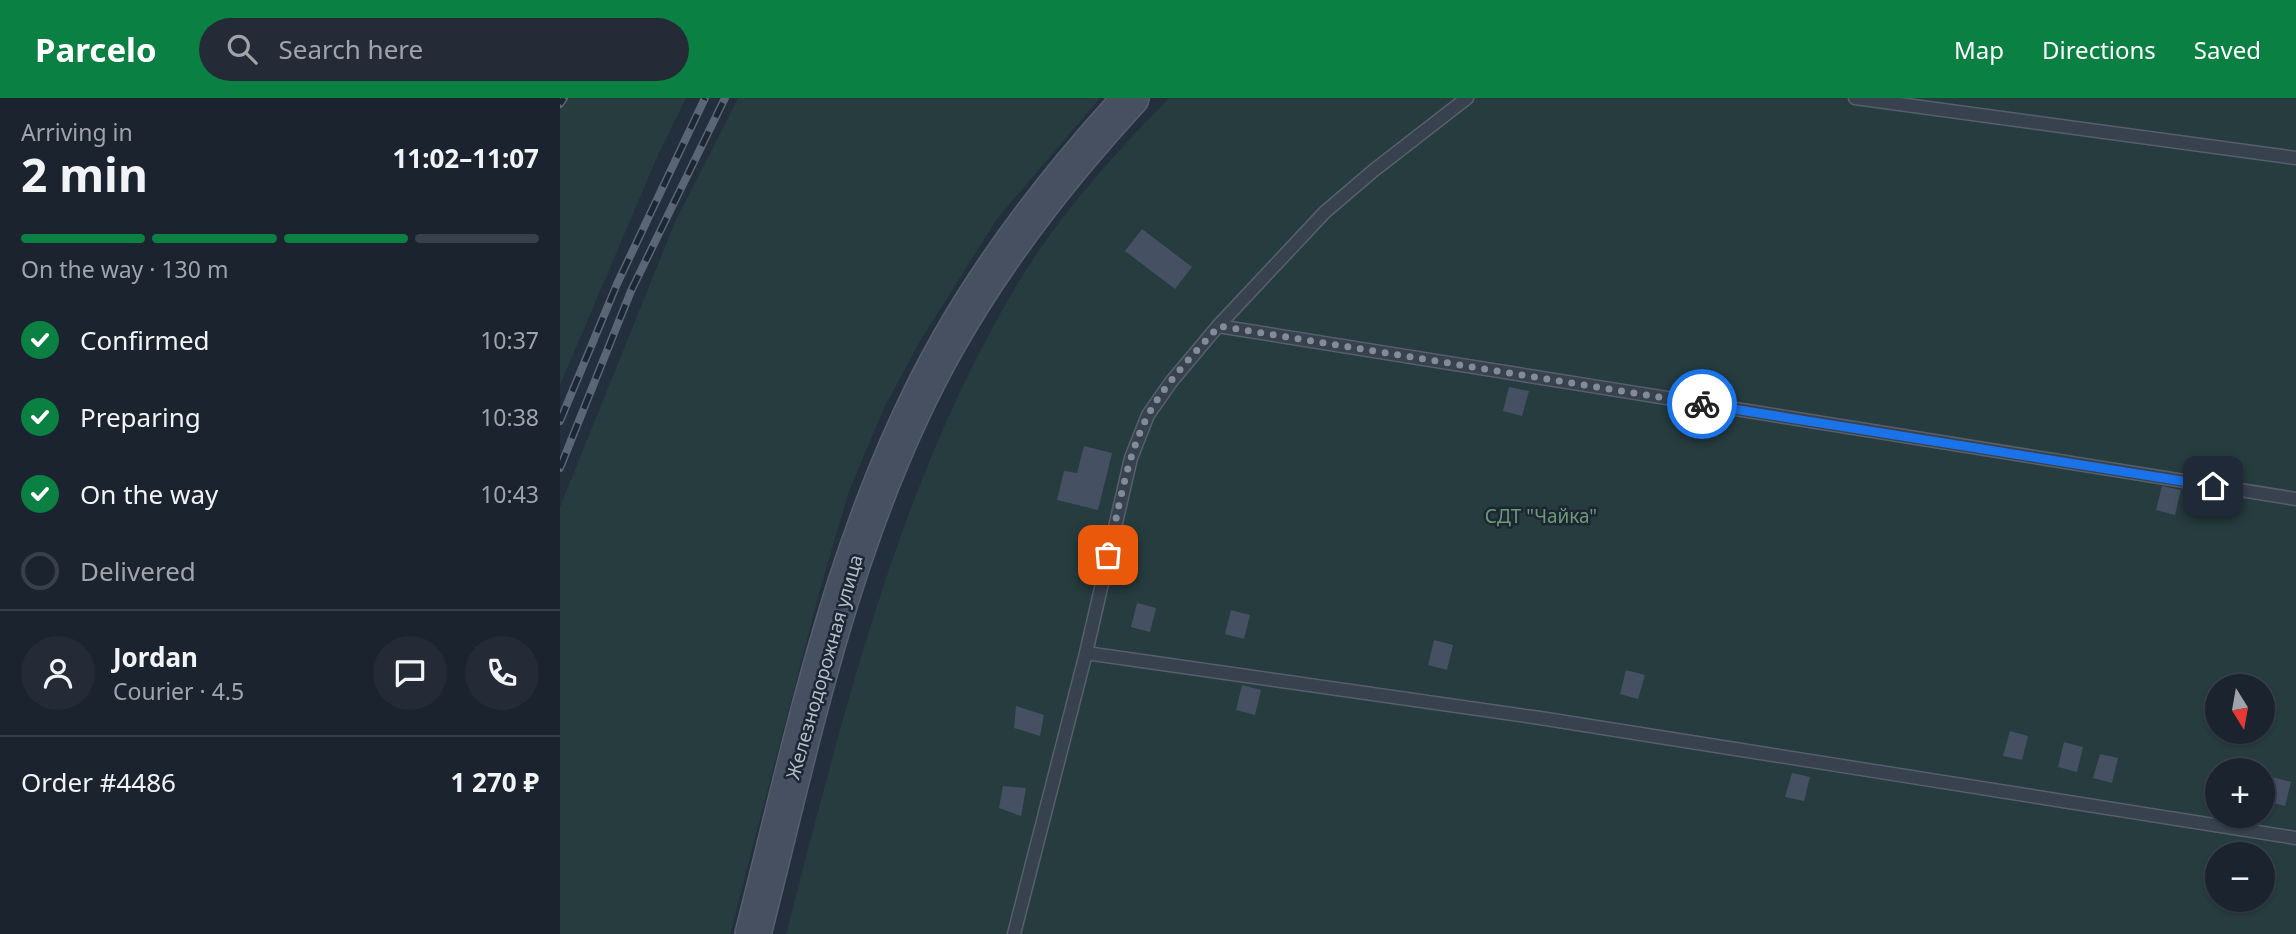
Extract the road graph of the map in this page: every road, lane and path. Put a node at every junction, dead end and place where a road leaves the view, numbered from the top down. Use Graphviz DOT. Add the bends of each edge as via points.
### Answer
graph roads {
  1 [pos="1131,98"];
  2 [pos="1467,98"];
  3 [pos="1855,98"];
  4 [pos="2296,158"];
  5 [pos="1219,326"];
  6 [pos="2296,499"];
  7 [pos="1086,653"];
  8 [pos="2296,838"];
  9 [pos="753,934"];
  10 [pos="1014,934"];
  1 -- 9 [label="main road, Железнодорожная улица" via="1036,206 1010,243 948,343 903,434 855,554 831,633"];
  2 -- 5 [label="lane" via="1325,212"];
  3 -- 4 [label="lane"];
  5 -- 6 [label="lane"];
  5 -- 7 [label="lane" via="1148,415 1135,447"];
  7 -- 8 [label="lane" via="1540,718"];
  7 -- 10 [label="lane"];
}
